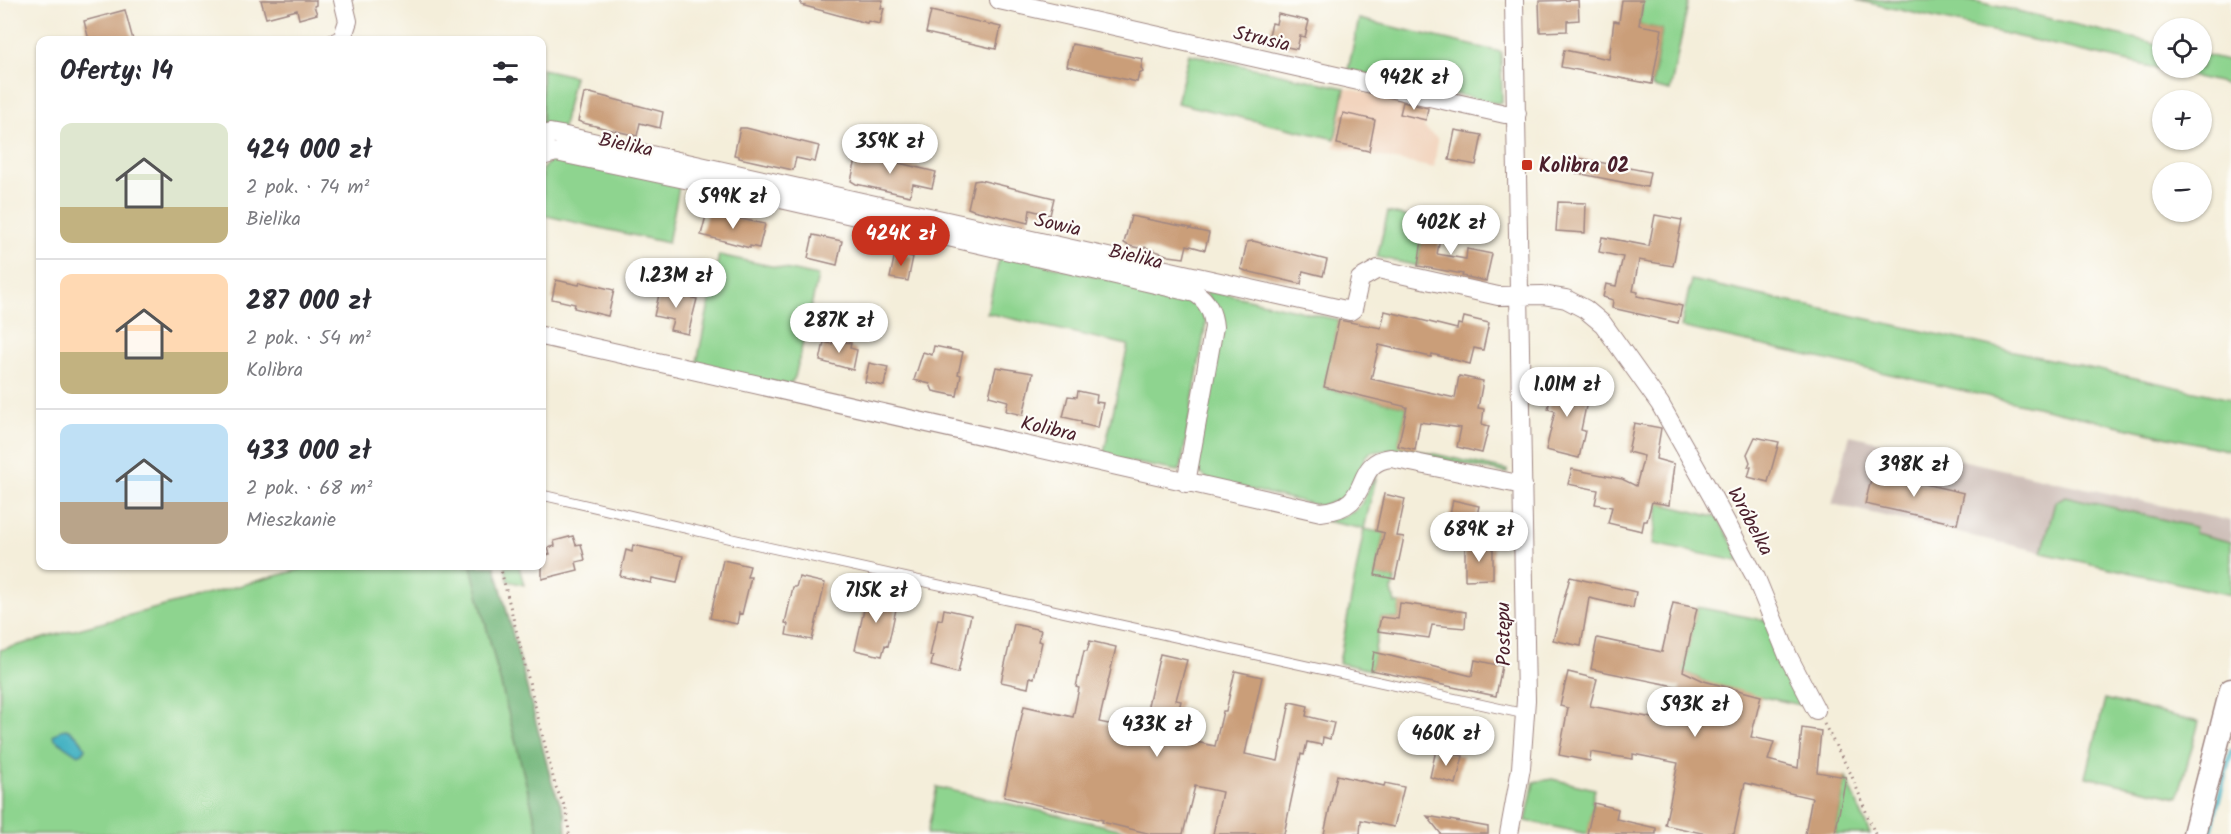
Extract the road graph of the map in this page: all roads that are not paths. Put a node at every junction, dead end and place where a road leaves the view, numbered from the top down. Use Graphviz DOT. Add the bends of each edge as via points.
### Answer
graph roads {
  1 [pos="343,0"];
  2 [pos="999,0"];
  3 [pos="1514,0"];
  4 [pos="337,35"];
  5 [pos="1517,114"];
  6 [pos="550,149"];
  7 [pos="1520,297"];
  8 [pos="546,337"];
  9 [pos="1186,483"];
  10 [pos="1523,485"];
  11 [pos="546,496"];
  12 [pos="2231,690"];
  13 [pos="1816,710"];
  14 [pos="1526,714"];
  15 [pos="1509,834"];
  16 [pos="2194,834"];
  1 -- 4 [label="street" via="348,21"];
  2 -- 5 [label="street, Strusia" via="1280,65"];
  3 -- 5 [label="street, Postępu"];
  5 -- 7 [label="street, Postępu"];
  6 -- 7 [label="street, Sowia" via="1350,311 1359,281 1378,269 1498,296"];
  6 -- 9 [label="street, Bielika" via="1195,292 1211,311 1214,327"];
  7 -- 10 [label="street, Postępu"];
  7 -- 13 [label="street, Wróbelka" via="1550,296 1576,303 1603,324 1638,371 1740,547"];
  8 -- 9 [label="street, Kolibra"];
  9 -- 10 [label="street, Kolibra" via="1321,512 1346,506 1359,492 1370,466 1379,459 1391,458"];
  10 -- 14 [label="street, Postępu"];
  11 -- 14 [label="lane"];
  12 -- 16 [label="street"];
  14 -- 15 [label="street, Postępu"];
}
